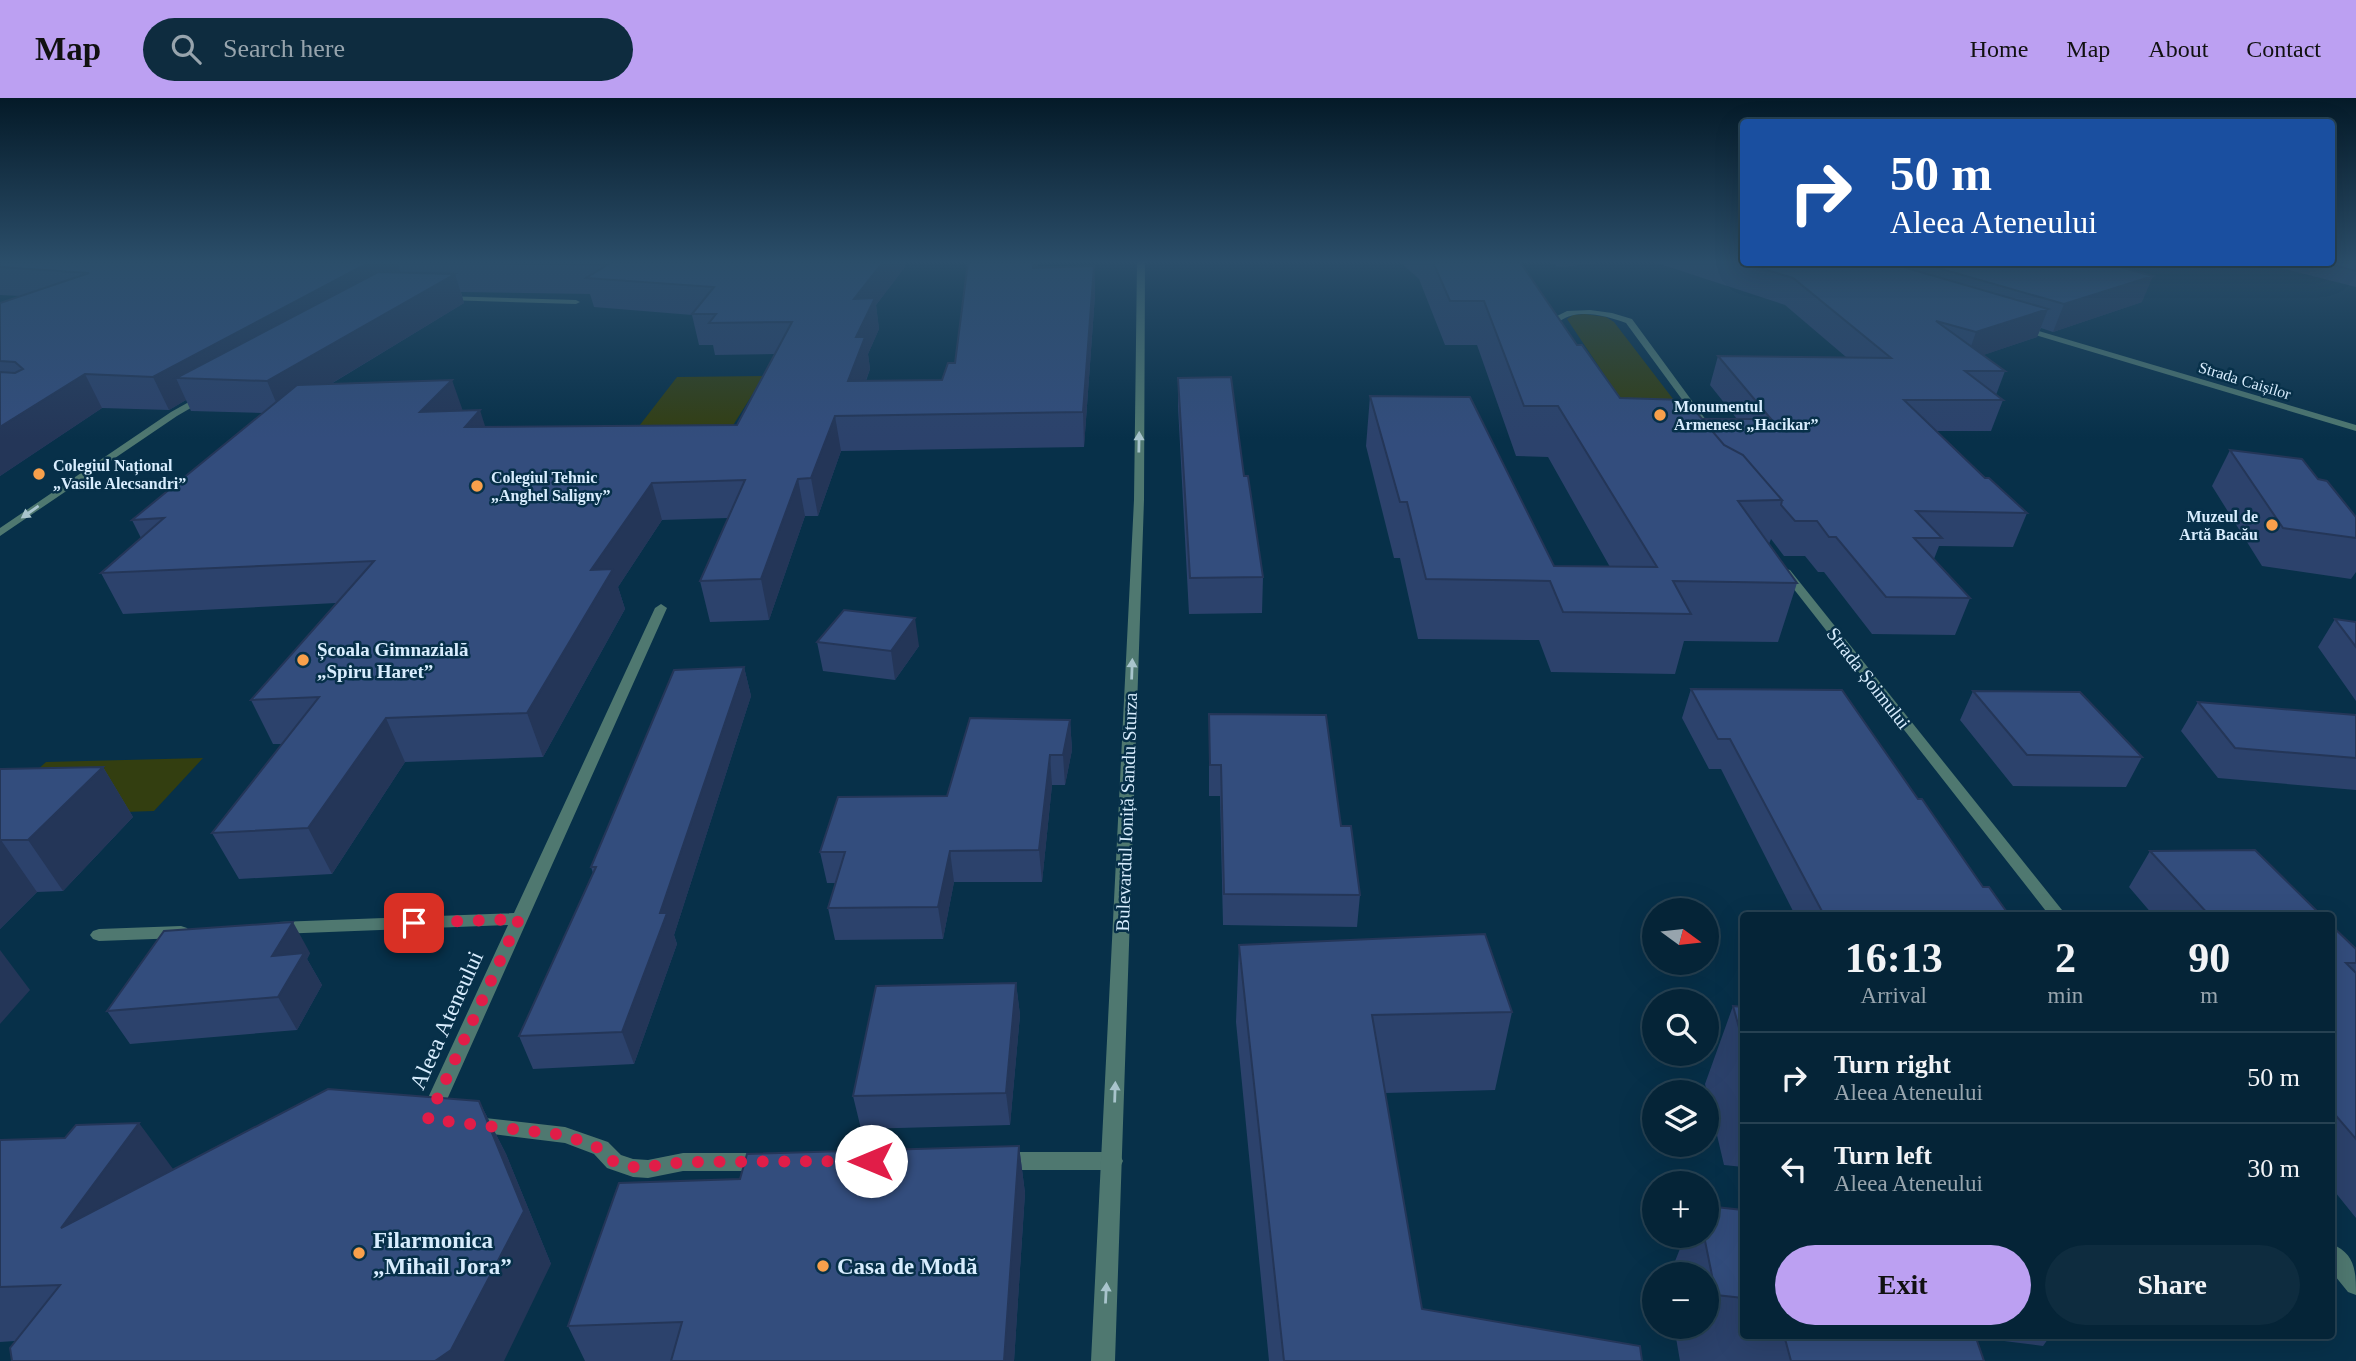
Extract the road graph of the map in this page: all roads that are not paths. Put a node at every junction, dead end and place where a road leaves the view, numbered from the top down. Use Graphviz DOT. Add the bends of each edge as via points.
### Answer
graph roads {
  1 [pos="1141,321"];
  2 [pos="1556,321"];
  3 [pos="1629,321"];
  4 [pos="2014,326"];
  5 [pos="1572,346"];
  6 [pos="210,393"];
  7 [pos="2356,428"];
  8 [pos="1707,431"];
  9 [pos="0,533"];
  10 [pos="1777,559"];
  11 [pos="662,608"];
  12 [pos="2056,912"];
  13 [pos="519,919"];
  14 [pos="261,929"];
  15 [pos="194,932"];
  16 [pos="99,935"];
  17 [pos="988,1161"];
  18 [pos="1112,1161"];
  19 [pos="780,1162"];
  20 [pos="2335,1259"];
  21 [pos="2356,1285"];
  22 [pos="1103,1361"];
  18 -- 1 [label="street, Bulevardul Ioniță Sandu Sturza, one-way" via="1139,500"];
  2 -- 5 [label="street"];
  3 -- 8 [label="street"];
  4 -- 7 [label="street, Strada Caișilor"];
  6 -- 9 [label="street, one-way"];
  10 -- 12 [label="street, Strada Șoimului"];
  11 -- 13 [label="street, Aleea Ateneului"];
  13 -- 14 [label="street, Aleea Ateneului"];
  13 -- 19 [label="street, Aleea Ateneului" via="428,1119 565,1135 633,1168 683,1162"];
  15 -- 16 [label="street"];
  17 -- 18 [label="street"];
  22 -- 18 [label="street, Bulevardul Ioniță Sandu Sturza, one-way"];
  20 -- 21 [label="street"];
}
